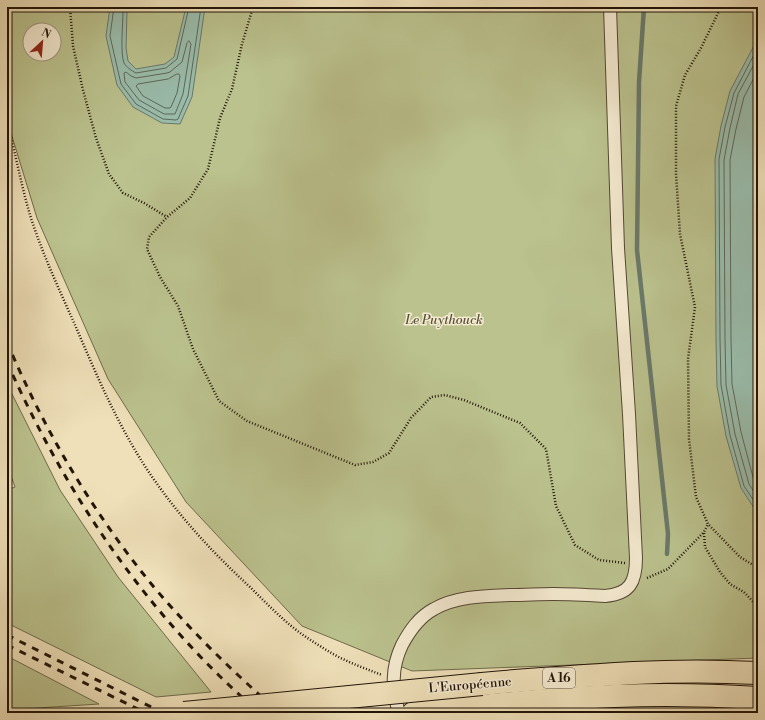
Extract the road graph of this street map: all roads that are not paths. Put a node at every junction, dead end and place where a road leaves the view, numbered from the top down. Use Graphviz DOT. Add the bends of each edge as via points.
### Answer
graph roads {
  1 [pos="610,7"];
  2 [pos="758,673"];
  3 [pos="758,698"];
  4 [pos="184,713"];
  5 [pos="399,713"];
  6 [pos="413,713"];
  1 -- 5 [label="street" via="618,248 636,567 631,584 622,592 605,596 487,596 462,599 434,609 421,618 408,633 397,659 393,680"];
  2 -- 4 [label="highway, L'Européenne / A 16, bridge" via="644,673 574,677"];
  3 -- 6 [label="highway, L'Européenne / A 16" via="566,698"];
}
